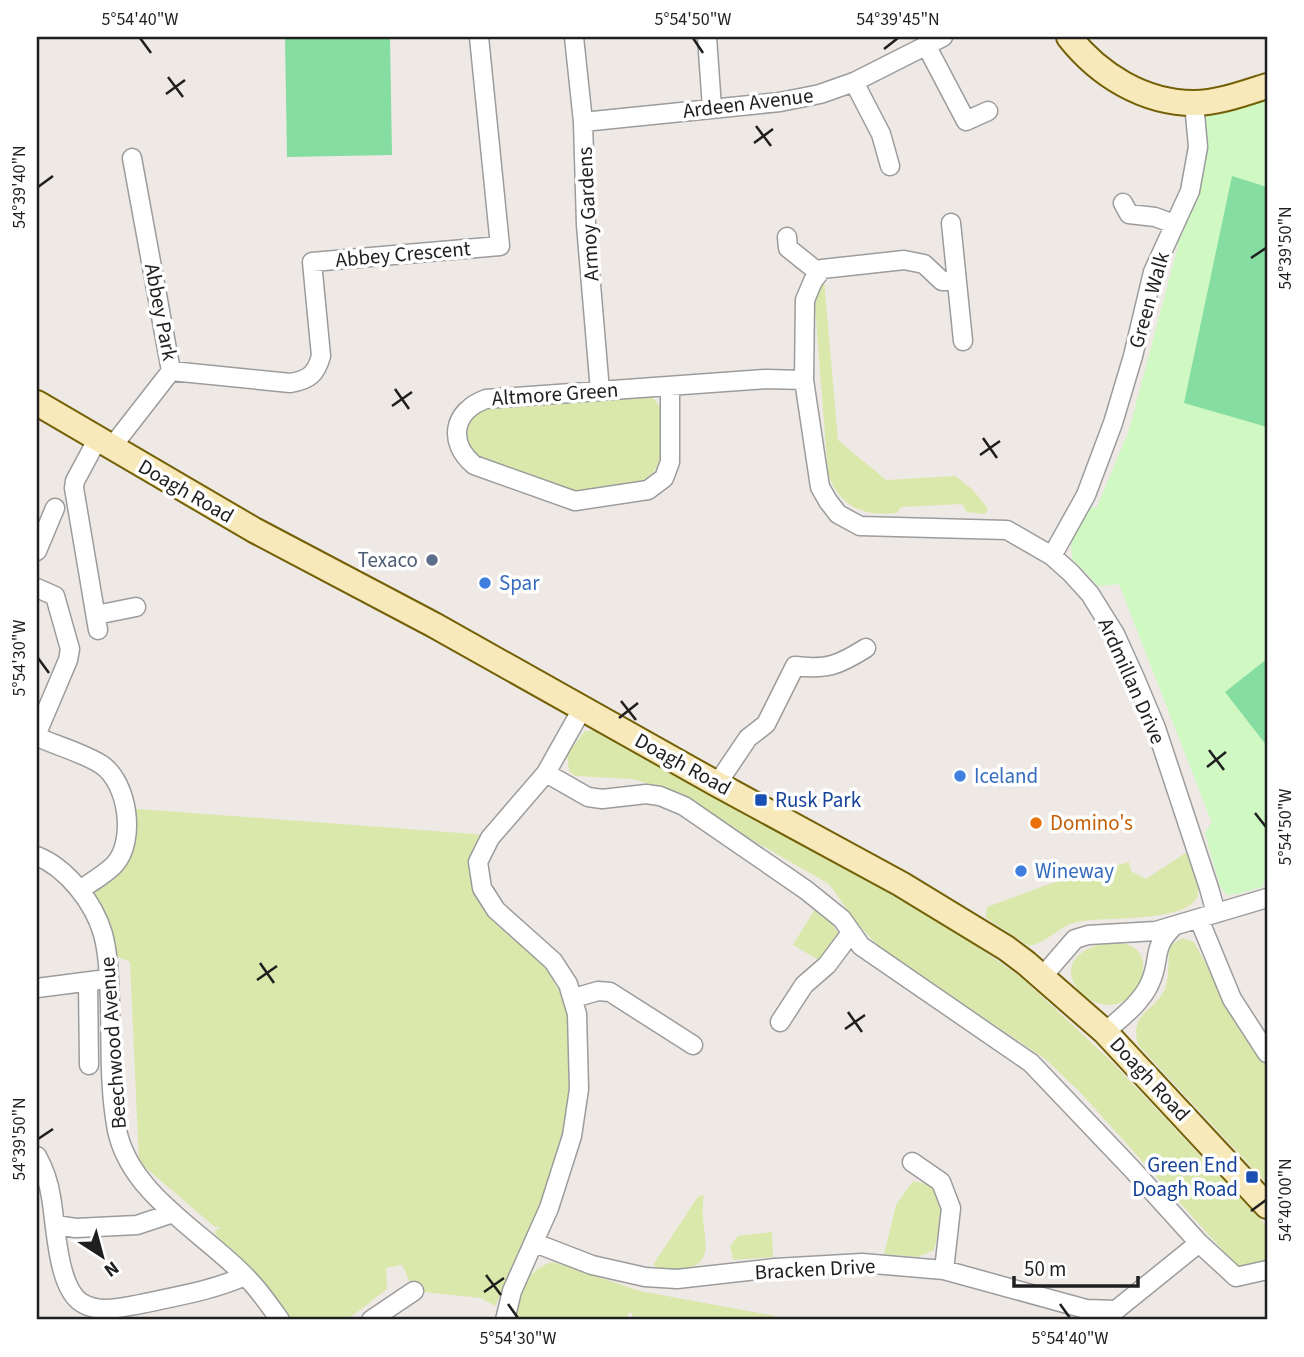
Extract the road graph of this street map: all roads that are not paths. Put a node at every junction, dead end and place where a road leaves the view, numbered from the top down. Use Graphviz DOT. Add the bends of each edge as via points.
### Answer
graph roads {
  1 [pos="479,37"];
  2 [pos="574,37"];
  3 [pos="707,37"];
  4 [pos="943,37"];
  5 [pos="1069,37"];
  6 [pos="926,45"];
  7 [pos="854,82"];
  8 [pos="1267,86"];
  9 [pos="1194,103"];
  10 [pos="712,108"];
  11 [pos="988,111"];
  12 [pos="583,122"];
  13 [pos="132,158"];
  14 [pos="890,166"];
  15 [pos="1127,215"];
  16 [pos="951,223"];
  17 [pos="1174,224"];
  18 [pos="787,237"];
  19 [pos="818,272"];
  20 [pos="956,281"];
  21 [pos="963,341"];
  22 [pos="172,371"];
  23 [pos="804,380"];
  24 [pos="670,386"];
  25 [pos="600,391"];
  26 [pos="37,403"];
  27 [pos="104,444"];
  28 [pos="55,508"];
  29 [pos="37,551"];
  30 [pos="1052,556"];
  31 [pos="37,589"];
  32 [pos="136,607"];
  33 [pos="866,648"];
  34 [pos="582,709"];
  35 [pos="37,735"];
  36 [pos="546,773"];
  37 [pos="717,784"];
  38 [pos="37,856"];
  39 [pos="80,890"];
  40 [pos="1267,898"];
  41 [pos="1207,916"];
  42 [pos="1172,927"];
  43 [pos="851,933"];
  44 [pos="1129,933"];
  45 [pos="1154,969"];
  46 [pos="1042,977"];
  47 [pos="109,979"];
  48 [pos="88,982"];
  49 [pos="37,988"];
  50 [pos="574,998"];
  51 [pos="780,1022"];
  52 [pos="1105,1032"];
  53 [pos="693,1045"];
  54 [pos="1267,1053"];
  55 [pos="89,1065"];
  56 [pos="37,1156"];
  57 [pos="912,1163"];
  58 [pos="1267,1206"];
  59 [pos="173,1213"];
  60 [pos="55,1225"];
  61 [pos="535,1243"];
  62 [pos="1199,1244"];
  63 [pos="944,1270"];
  64 [pos="1267,1270"];
  65 [pos="245,1276"];
  66 [pos="414,1291"];
  67 [pos="280,1320"];
  68 [pos="371,1320"];
  69 [pos="505,1320"];
  1 -- 22 [label="street, Abbey Crescent" via="500,246 312,262 321,356 317,370 306,381"];
  2 -- 12 [label="street, Armoy Gardens"];
  3 -- 10 [label="street"];
  4 -- 6 [label="street, Ardeen Avenue"];
  5 -- 9 [label="main road" via="1111,78 1149,96"];
  6 -- 7 [label="street, Ardeen Avenue"];
  6 -- 11 [label="street" via="966,121"];
  7 -- 10 [label="street, Ardeen Avenue" via="779,102"];
  7 -- 14 [label="street" via="881,134"];
  8 -- 9 [label="main road"];
  9 -- 17 [label="street, Green Walk" via="1198,147 1194,175 1188,199"];
  10 -- 12 [label="street, Ardeen Avenue"];
  12 -- 25 [label="street, Armoy Gardens" via="586,225"];
  13 -- 22 [label="street, Abbey Park"];
  15 -- 17 [label="street"];
  16 -- 20 [label="street"];
  17 -- 30 [label="street, Green Walk" via="1153,272 1113,423 1086,495"];
  18 -- 19 [label="street" via="788,247"];
  19 -- 20 [label="street" via="904,260 924,264 942,281"];
  19 -- 23 [label="street" via="803,310"];
  20 -- 21 [label="street"];
  22 -- 27 [label="street, Abbey Park"];
  23 -- 24 [label="street, Altmore Green"];
  23 -- 30 [label="street, Ardmillan Drive" via="820,487 838,514 860,526 1007,530"];
  24 -- 25 [label="street, Altmore Green"];
  24 -- 25 [label="street, Altmore Green" via="670,462 664,478 648,490 585,501 563,499 474,465 458,443 463,413 486,398"];
  26 -- 27 [label="main road, Doagh Road"];
  27 -- 32 [label="street, Abbey Park" via="74,488 97,622"];
  27 -- 34 [label="main road, Doagh Road"];
  28 -- 29 [label="street"];
  30 -- 41 [label="street, Ardmillan Drive" via="1090,594 1115,634 1156,728 1206,877"];
  31 -- 35 [label="street" via="55,597 70,649"];
  33 -- 37 [label="street" via="831,667 795,666 766,724 748,738"];
  34 -- 36 [label="street"];
  34 -- 37 [label="main road, Doagh Road"];
  35 -- 39 [label="street" via="101,764 121,789 128,839 116,863"];
  36 -- 43 [label="street" via="588,797 646,794 684,806 806,890 842,919"];
  36 -- 50 [label="street" via="490,838 478,862 482,888 496,910 553,961"];
  37 -- 46 [label="main road, Doagh Road" via="947,911"];
  38 -- 39 [label="street, Beechwood Avenue" via="53,862"];
  39 -- 47 [label="street, Beechwood Avenue" via="102,932"];
  40 -- 41 [label="street"];
  41 -- 42 [label="street"];
  41 -- 54 [label="street, Ardmillan Drive" via="1232,999"];
  42 -- 44 [label="street"];
  42 -- 45 [label="street" via="1161,938"];
  43 -- 51 [label="street" via="827,965 804,985"];
  43 -- 62 [label="street" via="861,946 1031,1063"];
  44 -- 45 [label="street" via="1144,944"];
  44 -- 46 [label="street" via="1075,939"];
  45 -- 52 [label="street" via="1141,997"];
  46 -- 52 [label="main road, Doagh Road"];
  47 -- 48 [label="street"];
  47 -- 59 [label="street, Beechwood Avenue" via="117,1130 133,1171"];
  48 -- 49 [label="street"];
  48 -- 55 [label="street"];
  50 -- 53 [label="street" via="610,992"];
  50 -- 61 [label="street" via="579,1089 572,1136"];
  52 -- 58 [label="main road, Doagh Road"];
  56 -- 60 [label="street" via="51,1194"];
  57 -- 63 [label="street" via="940,1182 951,1208"];
  59 -- 60 [label="street" via="137,1225"];
  59 -- 65 [label="street, Beechwood Avenue"];
  60 -- 65 [label="street" via="70,1292 83,1304 109,1310 218,1288"];
  61 -- 63 [label="street, Bracken Drive" via="592,1265 645,1277 677,1279 862,1263"];
  61 -- 69 [label="street" via="512,1291"];
  62 -- 63 [label="street, Bracken Drive" via="1116,1310 1086,1309"];
  62 -- 64 [label="street" via="1236,1277"];
  65 -- 67 [label="street, Beechwood Avenue"];
  66 -- 68 [label="street"];
}
